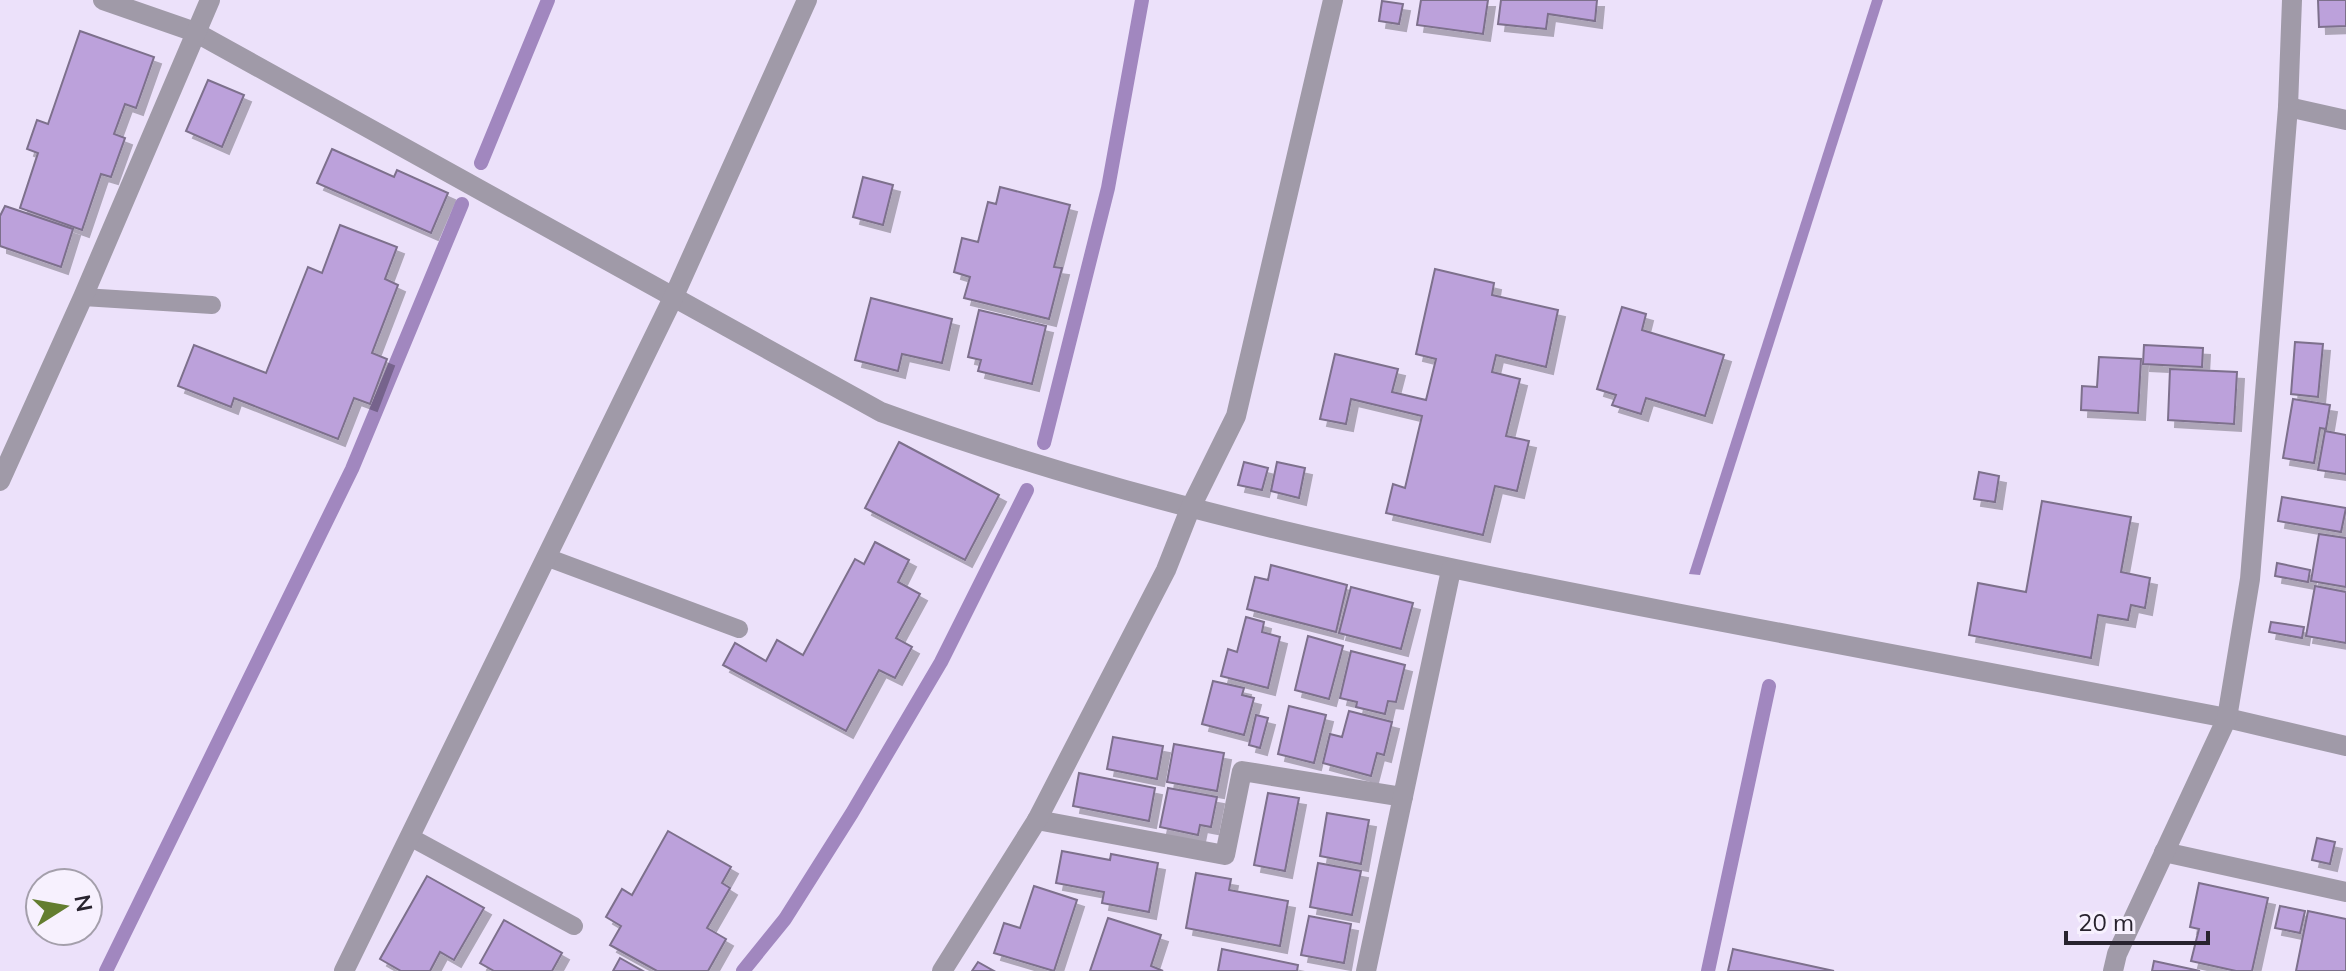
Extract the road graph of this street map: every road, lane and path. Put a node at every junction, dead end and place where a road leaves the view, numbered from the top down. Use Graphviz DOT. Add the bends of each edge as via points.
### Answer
graph roads {
  1 [pos="103,0"];
  2 [pos="210,0"];
  3 [pos="807,0"];
  4 [pos="1333,0"];
  5 [pos="2292,0"];
  6 [pos="195,32"];
  7 [pos="2288,107"];
  8 [pos="2346,120"];
  9 [pos="674,296"];
  10 [pos="83,297"];
  11 [pos="212,305"];
  12 [pos="0,481"];
  13 [pos="1190,509"];
  14 [pos="546,557"];
  15 [pos="1451,570"];
  16 [pos="739,629"];
  17 [pos="2227,718"];
  18 [pos="2346,746"];
  19 [pos="1403,797"];
  20 [pos="1037,820"];
  21 [pos="410,837"];
  22 [pos="2164,852"];
  23 [pos="2346,892"];
  24 [pos="574,926"];
  25 [pos="344,971"];
  26 [pos="942,971"];
  27 [pos="1366,971"];
  28 [pos="2113,971"];
  1 -- 6 [label="street"];
  2 -- 6 [label="street"];
  3 -- 9 [label="street"];
  4 -- 13 [label="street" via="1236,416"];
  5 -- 7 [label="street"];
  6 -- 9 [label="street"];
  6 -- 10 [label="street"];
  7 -- 8 [label="street"];
  7 -- 17 [label="street" via="2250,579"];
  9 -- 13 [label="street" via="881,412 981,448"];
  9 -- 14 [label="street"];
  10 -- 11 [label="lane"];
  10 -- 12 [label="street"];
  13 -- 15 [label="street"];
  13 -- 20 [label="street" via="1166,570"];
  14 -- 16 [label="lane"];
  14 -- 21 [label="street"];
  15 -- 17 [label="street"];
  15 -- 19 [label="street"];
  17 -- 18 [label="street"];
  17 -- 22 [label="street"];
  19 -- 20 [label="street" via="1242,771 1225,855"];
  19 -- 27 [label="street"];
  20 -- 26 [label="street"];
  21 -- 24 [label="lane"];
  21 -- 25 [label="street"];
  22 -- 23 [label="street"];
  22 -- 28 [label="street"];
}
